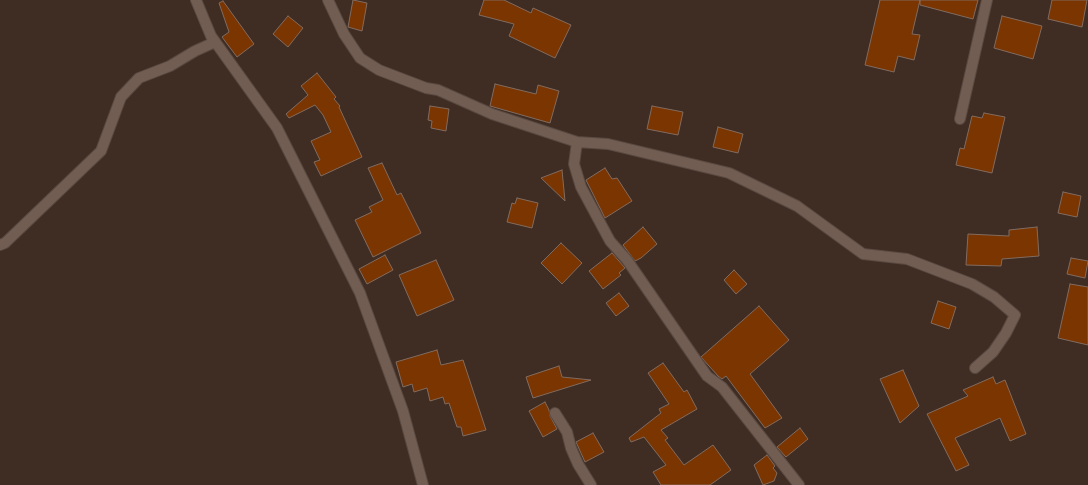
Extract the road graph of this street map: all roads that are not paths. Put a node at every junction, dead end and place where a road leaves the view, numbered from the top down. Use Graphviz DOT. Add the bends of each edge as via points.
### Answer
graph roads {
  1 [pos="196,0"];
  2 [pos="328,0"];
  3 [pos="987,0"];
  4 [pos="215,42"];
  5 [pos="960,119"];
  6 [pos="577,142"];
  7 [pos="0,245"];
  8 [pos="975,368"];
  9 [pos="555,413"];
  10 [pos="423,485"];
  11 [pos="591,485"];
  12 [pos="799,485"];
  1 -- 4 [label="street"];
  2 -- 6 [label="street" via="344,34 360,58 379,70 438,90 492,114"];
  3 -- 5 [label="street"];
  4 -- 7 [label="street" via="170,66 139,78 121,97 101,151"];
  4 -- 10 [label="street" via="277,128 360,293 403,411"];
  6 -- 8 [label="street" via="608,144 729,173 797,206 863,254 907,259 972,284 994,297 1015,315 993,352"];
  6 -- 12 [label="street" via="574,164 581,187 610,241 627,260 707,376 722,387"];
  9 -- 11 [label="street" via="567,432 576,459"];
}
